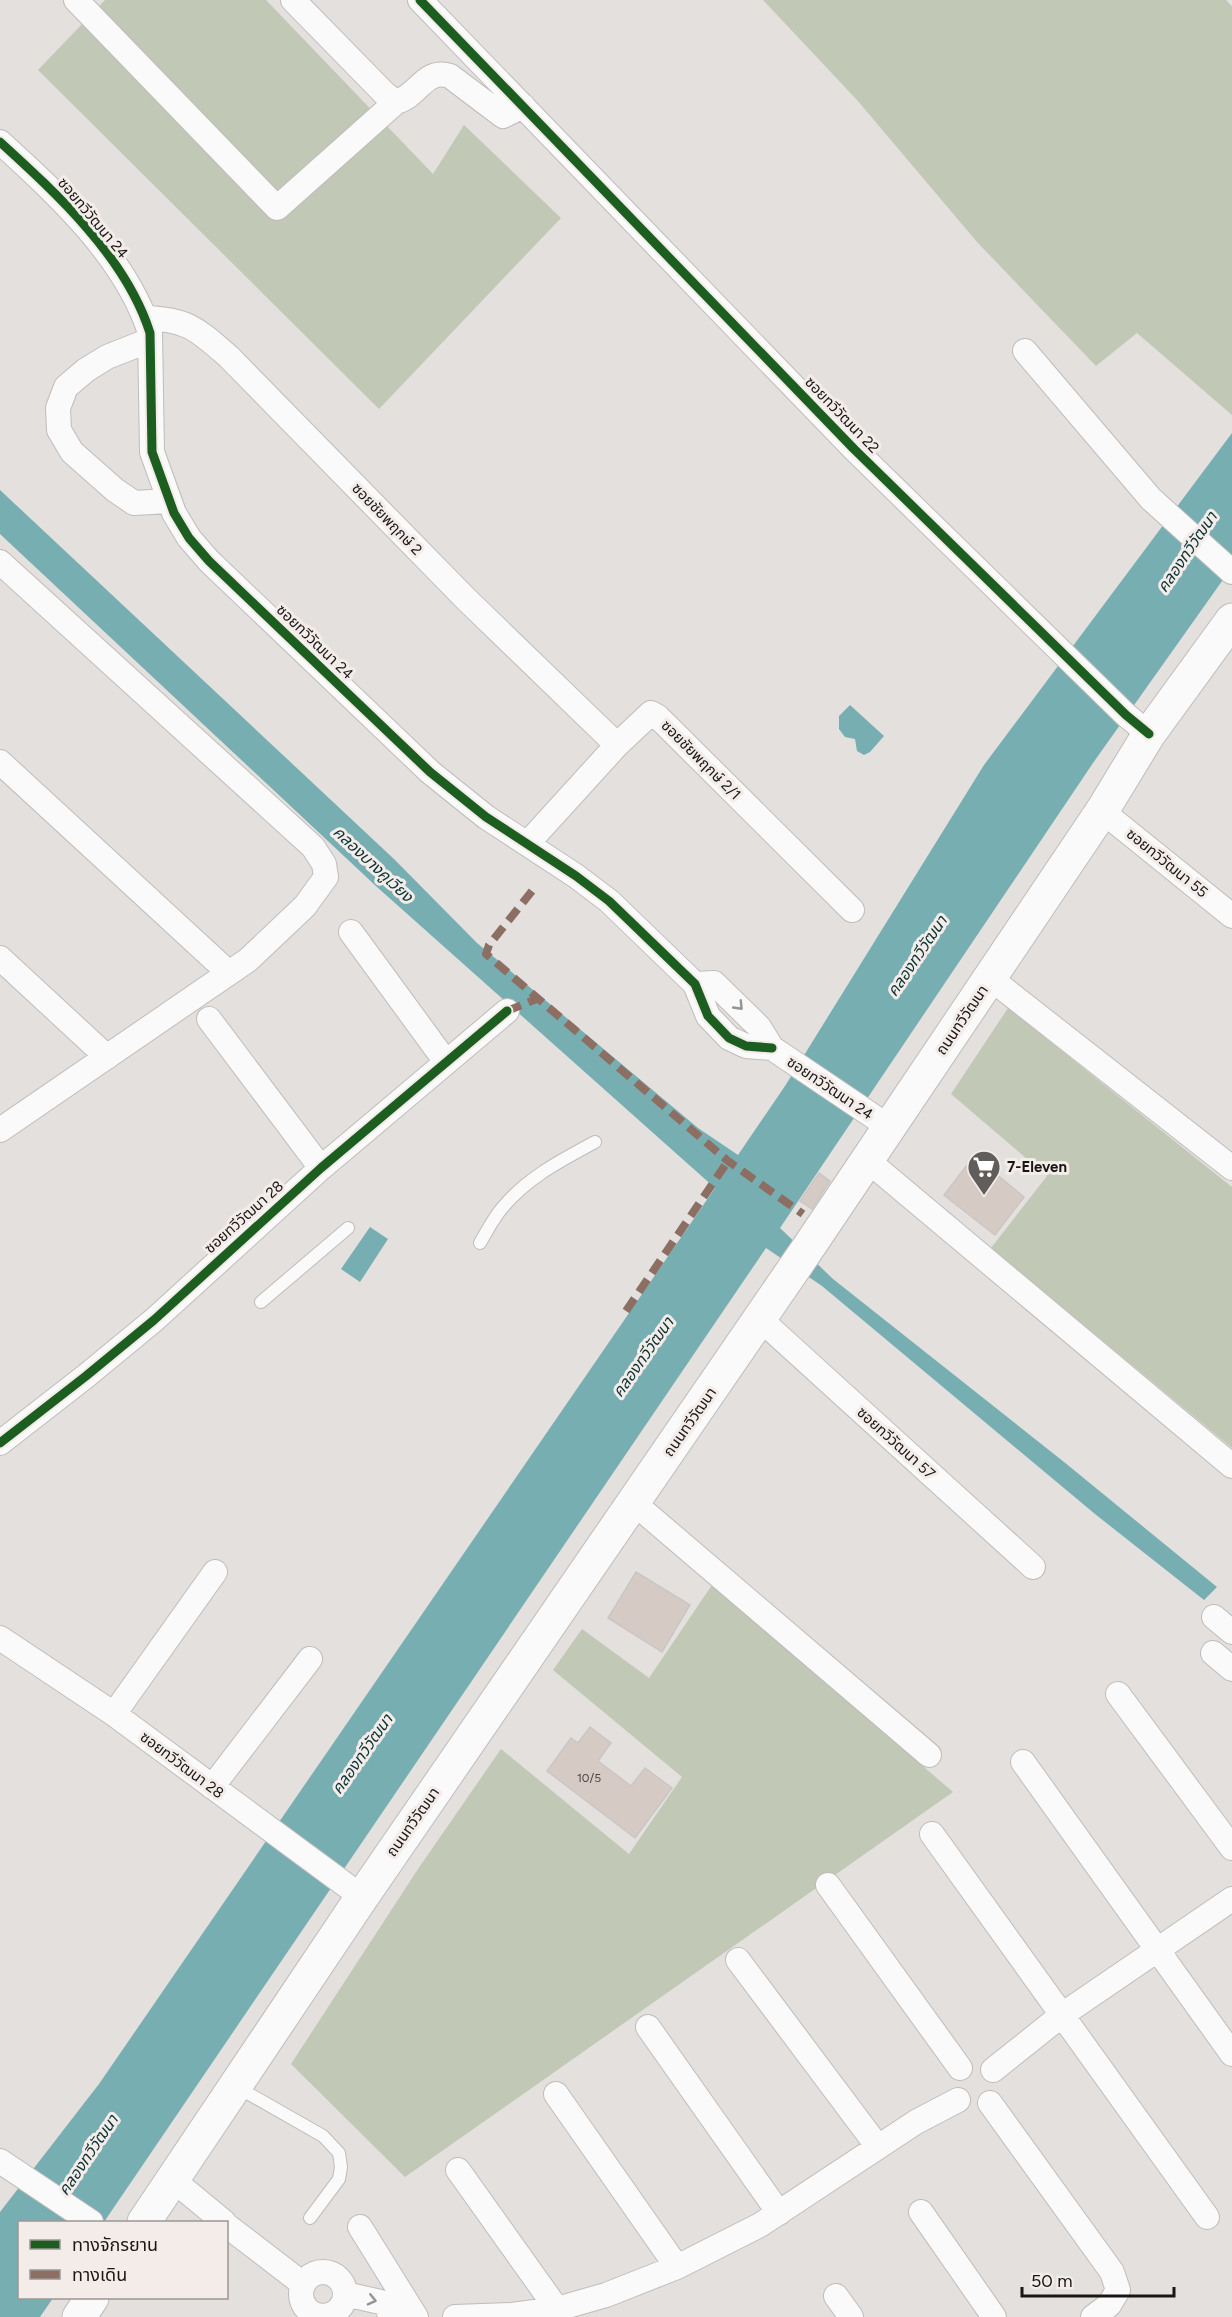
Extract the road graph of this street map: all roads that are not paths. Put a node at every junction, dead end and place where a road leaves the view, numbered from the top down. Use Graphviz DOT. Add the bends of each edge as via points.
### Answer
graph roads {
  1 [pos="76,0"];
  2 [pos="293,0"];
  3 [pos="420,0"];
  4 [pos="396,102"];
  5 [pos="523,106"];
  6 [pos="0,142"];
  7 [pos="148,329"];
  8 [pos="1025,351"];
  9 [pos="169,501"];
  10 [pos="0,562"];
  11 [pos="1232,572"];
  12 [pos="1232,620"];
  13 [pos="1137,725"];
  14 [pos="617,745"];
  15 [pos="0,762"];
  16 [pos="1102,811"];
  17 [pos="528,844"];
  18 [pos="852,910"];
  19 [pos="1232,916"];
  20 [pos="351,932"];
  21 [pos="0,958"];
  22 [pos="229,973"];
  23 [pos="990,978"];
  24 [pos="507,1011"];
  25 [pos="209,1019"];
  26 [pos="107,1057"];
  27 [pos="446,1062"];
  28 [pos="889,1127"];
  29 [pos="0,1130"];
  30 [pos="595,1142"];
  31 [pos="867,1160"];
  32 [pos="321,1168"];
  33 [pos="1232,1168"];
  34 [pos="348,1228"];
  35 [pos="480,1243"];
  36 [pos="261,1302"];
  37 [pos="760,1319"];
  38 [pos="0,1443"];
  39 [pos="1232,1466"];
  40 [pos="634,1503"];
  41 [pos="1033,1567"];
  42 [pos="215,1572"];
  43 [pos="0,1638"];
  44 [pos="1213,1653"];
  45 [pos="310,1659"];
  46 [pos="1232,1670"];
  47 [pos="1118,1694"];
  48 [pos="114,1714"];
  49 [pos="929,1755"];
  50 [pos="1023,1762"];
  51 [pos="212,1787"];
  52 [pos="932,1834"];
  53 [pos="1232,1848"];
  54 [pos="828,1885"];
  55 [pos="362,1897"];
  56 [pos="1232,1899"];
  57 [pos="1157,1949"];
  58 [pos="738,1960"];
  59 [pos="1062,2015"];
  60 [pos="648,2027"];
  61 [pos="1232,2054"];
  62 [pos="960,2068"];
  63 [pos="993,2070"];
  64 [pos="236,2087"];
  65 [pos="556,2094"];
  66 [pos="958,2100"];
  67 [pos="990,2103"];
  68 [pos="878,2147"];
  69 [pos="9,2167"];
  70 [pos="458,2170"];
  71 [pos="173,2180"];
  72 [pos="921,2212"];
  73 [pos="779,2213"];
  74 [pos="1207,2217"];
  75 [pos="310,2218"];
  76 [pos="88,2221"];
  77 [pos="145,2221"];
  78 [pos="221,2221"];
  79 [pos="228,2226"];
  80 [pos="360,2227"];
  81 [pos="677,2266"];
  82 [pos="303,2284"];
  83 [pos="836,2296"];
  84 [pos="91,2299"];
  85 [pos="342,2308"];
  86 [pos="557,2308"];
  87 [pos="79,2317"];
  88 [pos="391,2317"];
  89 [pos="416,2317"];
  90 [pos="455,2317"];
  91 [pos="851,2317"];
  92 [pos="994,2317"];
  93 [pos="1094,2317"];
  1 -- 4 [label="street" via="278,208"];
  2 -- 4 [label="street"];
  3 -- 5 [label="street, ซอยทวีวัฒนา 22"];
  4 -- 5 [label="street" via="407,99 431,75 441,73 502,116"];
  5 -- 13 [label="street, ซอยทวีวัฒนา 22" via="854,449"];
  6 -- 7 [label="street, ซอยทวีวัฒนา 24" via="58,196 102,248 129,288"];
  7 -- 9 [label="street, ซอยทวีวัฒนา 24" via="152,452"];
  7 -- 9 [label="street" via="66,387 58,408 59,430 72,452 134,503"];
  7 -- 14 [label="street, ซอยชัยพฤกษ์ 2" via="166,319 201,332"];
  8 -- 11 [label="street" via="1151,499"];
  9 -- 17 [label="street, ซอยทวีวัฒนา 24" via="189,538 208,561 430,772 486,817"];
  10 -- 22 [label="street" via="313,847 324,864 326,877 305,906"];
  12 -- 13 [label="main road, ถนนทวีวัฒนา"];
  13 -- 16 [label="main road, ถนนทวีวัฒนา"];
  14 -- 17 [label="street, ซอยชัยพฤกษ์ 2/1"];
  14 -- 18 [label="street, ซอยชัยพฤกษ์ 2/1" via="651,713 658,717"];
  15 -- 22 [label="street"];
  16 -- 19 [label="street, ซอยทวีวัฒนา 55"];
  16 -- 23 [label="main road, ถนนทวีวัฒนา"];
  17 -- 28 [label="street, ซอยทวีวัฒนา 24" via="609,902 695,984 714,983 781,1055"];
  20 -- 27 [label="street"];
  21 -- 26 [label="street"];
  22 -- 26 [label="street"];
  23 -- 28 [label="main road, ถนนทวีวัฒนา"];
  23 -- 33 [label="street"];
  24 -- 27 [label="street, ซอยทวีวัฒนา 28"];
  25 -- 32 [label="street"];
  26 -- 29 [label="street"];
  27 -- 32 [label="street, ซอยทวีวัฒนา 28"];
  28 -- 31 [label="main road, ถนนทวีวัฒนา"];
  30 -- 35 [label="lane" via="529,1182 502,1207"];
  31 -- 37 [label="main road, ถนนทวีวัฒนา"];
  31 -- 39 [label="street"];
  32 -- 38 [label="street, ซอยทวีวัฒนา 28" via="154,1320"];
  34 -- 36 [label="lane"];
  37 -- 40 [label="main road, ถนนทวีวัฒนา"];
  37 -- 41 [label="street, ซอยทวีวัฒนา 57"];
  40 -- 49 [label="street"];
  40 -- 55 [label="main road, ถนนทวีวัฒนา"];
  42 -- 48 [label="street"];
  43 -- 48 [label="street, ซอยทวีวัฒนา 28"];
  44 -- 46 [label="street"];
  45 -- 51 [label="street"];
  47 -- 53 [label="street"];
  48 -- 51 [label="street, ซอยทวีวัฒนา 28"];
  50 -- 57 [label="street"];
  51 -- 55 [label="street, ซอยทวีวัฒนา 28"];
  52 -- 59 [label="street"];
  54 -- 62 [label="street"];
  55 -- 64 [label="main road, ถนนทวีวัฒนา"];
  56 -- 57 [label="street"];
  57 -- 59 [label="street"];
  57 -- 61 [label="street"];
  58 -- 68 [label="street"];
  59 -- 63 [label="street"];
  59 -- 74 [label="street"];
  60 -- 73 [label="street"];
  62 -- 63 [label="street" via="971,2062"];
  62 -- 66 [label="street" via="953,2089"];
  63 -- 67 [label="street" via="998,2081"];
  64 -- 71 [label="main road, ถนนทวีวัฒนา"];
  64 -- 75 [label="lane" via="323,2136 339,2153 339,2179"];
  65 -- 81 [label="street"];
  66 -- 67 [label="street" via="967,2107 979,2108"];
  66 -- 68 [label="street"];
  67 -- 93 [label="street" via="1112,2272 1118,2289 1109,2305"];
  68 -- 73 [label="street"];
  69 -- 76 [label="street"];
  70 -- 86 [label="street"];
  71 -- 77 [label="main road, ถนนทวีวัฒนา"];
  71 -- 78 [label="street"];
  72 -- 92 [label="street"];
  73 -- 81 [label="street"];
  79 -- 82 [label="street"];
  80 -- 89 [label="street"];
  81 -- 86 [label="street" via="606,2295"];
  82 -- 85 [label="street" via="301,2298 308,2310 321,2316"];
  82 -- 85 [label="street" via="311,2275 328,2273 338,2278"];
  83 -- 91 [label="street"];
  84 -- 87 [label="main road"];
  85 -- 88 [label="street, one-way" via="385,2303"];
  86 -- 90 [label="street" via="512,2315"];
}
